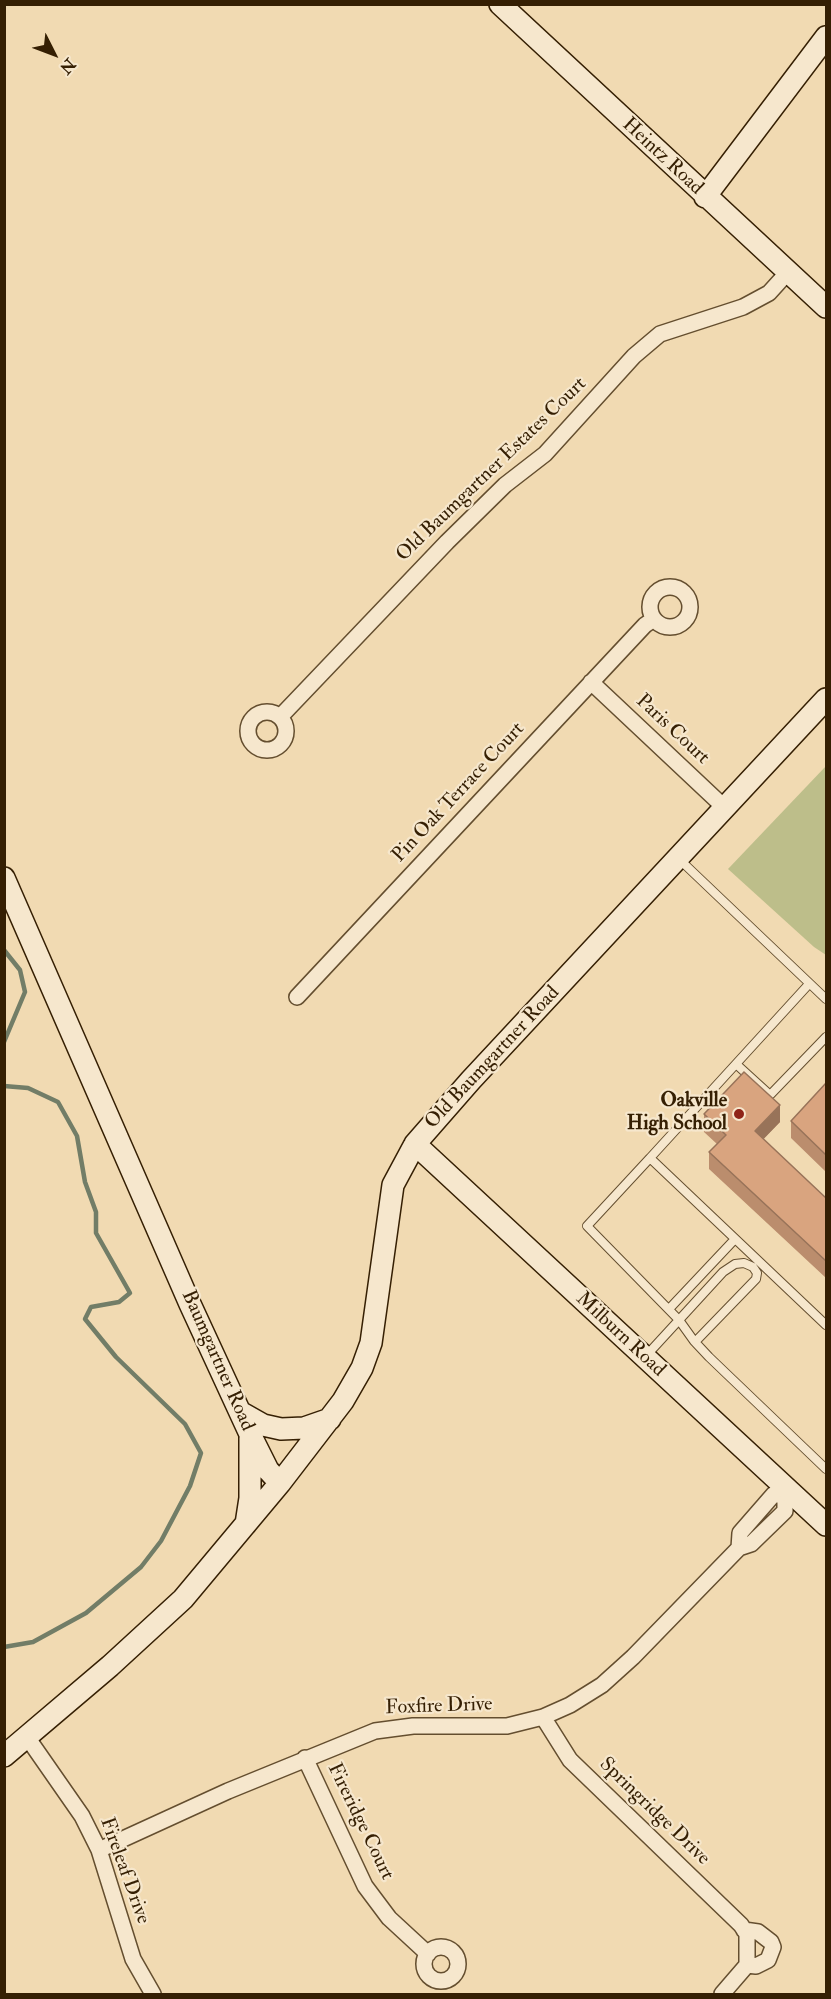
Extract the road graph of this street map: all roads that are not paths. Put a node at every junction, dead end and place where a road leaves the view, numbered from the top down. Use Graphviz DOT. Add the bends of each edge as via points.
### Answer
graph roads {
  1 [pos="500,4"];
  2 [pos="826,37"];
  3 [pos="705,196"];
  4 [pos="788,272"];
  5 [pos="826,307"];
  6 [pos="654,619"];
  7 [pos="591,682"];
  8 [pos="826,699"];
  9 [pos="280,717"];
  10 [pos="725,808"];
  11 [pos="678,858"];
  12 [pos="4,878"];
  13 [pos="809,984"];
  14 [pos="297,997"];
  15 [pos="826,999"];
  16 [pos="826,1037"];
  17 [pos="736,1064"];
  18 [pos="414,1144"];
  19 [pos="650,1158"];
  20 [pos="735,1239"];
  21 [pos="669,1310"];
  22 [pos="679,1320"];
  23 [pos="826,1325"];
  24 [pos="695,1342"];
  25 [pos="644,1358"];
  26 [pos="240,1412"];
  27 [pos="330,1419"];
  28 [pos="250,1434"];
  29 [pos="826,1469"];
  30 [pos="280,1483"];
  31 [pos="787,1493"];
  32 [pos="246,1525"];
  33 [pos="826,1525"];
  34 [pos="543,1717"];
  35 [pos="27,1737"];
  36 [pos="4,1756"];
  37 [pos="305,1758"];
  38 [pos="99,1850"];
  39 [pos="744,1930"];
  40 [pos="428,1953"];
  41 [pos="747,1965"];
  42 [pos="153,1995"];
  43 [pos="722,1995"];
  1 -- 3 [label="street, Heintz Road"];
  2 -- 3 [label="street"];
  3 -- 4 [label="street, Heintz Road"];
  4 -- 5 [label="street, Heintz Road"];
  4 -- 9 [label="street, Old Baumgartner Estates Court" via="770,293 743,307 660,334 634,356 545,454 505,485 447,542"];
  6 -- 7 [label="street, Pin Oak Terrace Court"];
  7 -- 10 [label="street, Paris Court"];
  7 -- 14 [label="street, Pin Oak Terrace Court"];
  8 -- 10 [label="street, Old Baumgartner Road"];
  10 -- 11 [label="street, Old Baumgartner Road"];
  11 -- 13 [label="lane"];
  11 -- 18 [label="street, Old Baumgartner Road"];
  12 -- 26 [label="street, Baumgartner Road"];
  13 -- 15 [label="lane"];
  13 -- 17 [label="lane"];
  16 -- 17 [label="lane" via="771,1095"];
  17 -- 19 [label="lane"];
  18 -- 25 [label="street, Milburn Road"];
  18 -- 27 [label="street, Old Baumgartner Road" via="393,1185 371,1343 356,1381"];
  19 -- 20 [label="lane"];
  19 -- 21 [label="lane" via="587,1226"];
  20 -- 21 [label="lane"];
  20 -- 23 [label="lane"];
  21 -- 22 [label="lane"];
  22 -- 24 [label="lane"];
  22 -- 24 [label="lane" via="723,1272 735,1264 753,1267 756,1279"];
  22 -- 25 [label="lane"];
  24 -- 29 [label="lane"];
  25 -- 31 [label="street, Milburn Road"];
  26 -- 27 [label="street" via="263,1425 282,1429 304,1428"];
  26 -- 28 [label="street, Baumgartner Road"];
  27 -- 30 [label="street, Old Baumgartner Road"];
  28 -- 30 [label="street, Baumgartner Road" via="268,1470"];
  28 -- 32 [label="street"];
  30 -- 32 [label="street"];
  31 -- 33 [label="street, Milburn Road"];
  31 -- 34 [label="street, Foxfire Drive" via="774,1494 740,1533 739,1548 633,1658 602,1685"];
  32 -- 35 [label="street" via="183,1599"];
  34 -- 37 [label="street, Foxfire Drive" via="507,1726 413,1726 375,1731"];
  34 -- 39 [label="street, Springridge Drive" via="570,1760"];
  35 -- 36 [label="street"];
  35 -- 38 [label="street, Fireleaf Drive" via="70,1797"];
  37 -- 38 [label="street, Foxfire Drive"];
  37 -- 40 [label="street, Fireridge Court" via="365,1886 388,1918"];
  38 -- 42 [label="street, Fireleaf Drive" via="134,1959"];
  39 -- 41 [label="street" via="749,1948"];
  39 -- 41 [label="street, Springridge Drive" via="758,1932 773,1947 768,1960 756,1966"];
  41 -- 43 [label="street, Springridge Drive"];
}
